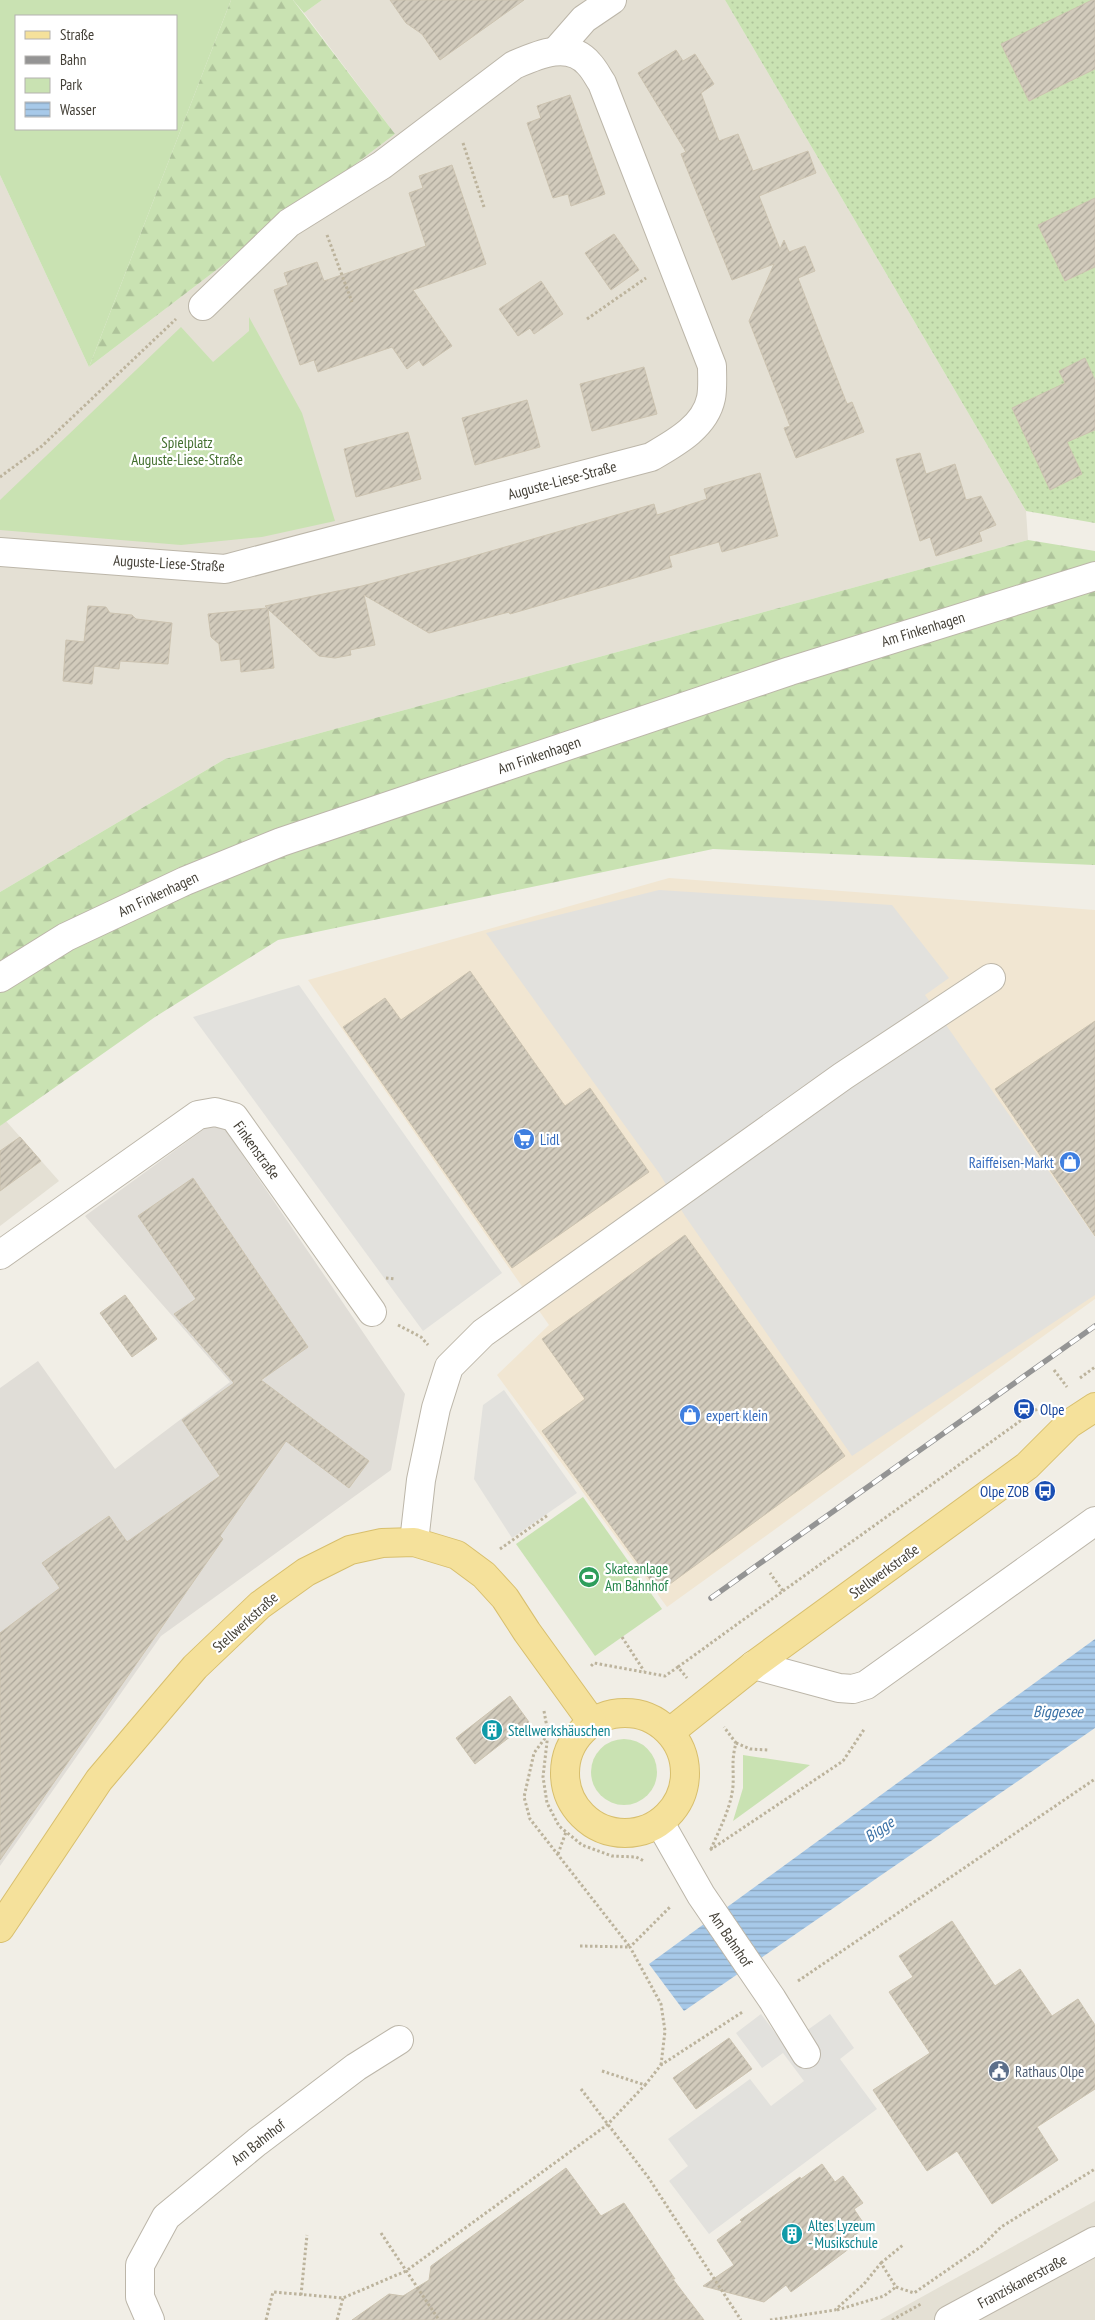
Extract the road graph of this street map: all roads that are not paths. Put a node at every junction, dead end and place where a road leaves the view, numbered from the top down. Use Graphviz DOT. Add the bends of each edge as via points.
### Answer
graph roads {
  1 [pos="612,0"];
  2 [pos="556,51"];
  3 [pos="203,306"];
  4 [pos="0,552"];
  5 [pos="1095,576"];
  6 [pos="0,978"];
  7 [pos="991,978"];
  8 [pos="0,1255"];
  9 [pos="372,1312"];
  10 [pos="1095,1407"];
  11 [pos="1095,1521"];
  12 [pos="414,1542"];
  13 [pos="754,1666"];
  14 [pos="592,1722"];
  15 [pos="670,1732"];
  16 [pos="660,1823"];
  17 [pos="0,1928"];
  18 [pos="398,2040"];
  19 [pos="806,2054"];
  20 [pos="1095,2241"];
  21 [pos="150,2320"];
  22 [pos="950,2320"];
  1 -- 2 [label="street" via="584,18"];
  2 -- 3 [label="street, Auguste-Liese-Straße" via="514,65 382,165 289,224"];
  2 -- 4 [label="street, Auguste-Liese-Straße" via="574,52 589,63 602,83 712,366 711,398 700,422 678,442 651,457 226,568"];
  5 -- 6 [label="street, Am Finkenhagen" via="790,671 281,842 185,881 74,933"];
  7 -- 12 [label="street" via="843,1076 483,1333 449,1367 436,1408 423,1471"];
  8 -- 9 [label="street, Finkenstraße" via="198,1115 215,1112 234,1117"];
  10 -- 13 [label="main road, Stellwerkstraße" via="1069,1424 1027,1466"];
  11 -- 13 [label="street" via="866,1685 853,1689 839,1688"];
  12 -- 14 [label="main road, Stellwerkstraße" via="457,1555 505,1598"];
  12 -- 17 [label="main road, Stellwerkstraße" via="382,1543 350,1550 306,1572 260,1605 195,1667 99,1780"];
  13 -- 15 [label="main road, Stellwerkstraße"];
  14 -- 15 [label="main road" via="608,1714 641,1714"];
  14 -- 16 [label="main road" via="578,1734 568,1751 564,1770 567,1789 575,1806 588,1820 605,1830 623,1834 642,1831"];
  15 -- 16 [label="main road" via="681,1750 686,1770 683,1790 674,1809"];
  16 -- 19 [label="street, Am Bahnhof" via="701,1895"];
  18 -- 21 [label="street, Am Bahnhof" via="295,2113 166,2217 140,2265 140,2297"];
  20 -- 22 [label="street, Franziskanerstraße"];
}
